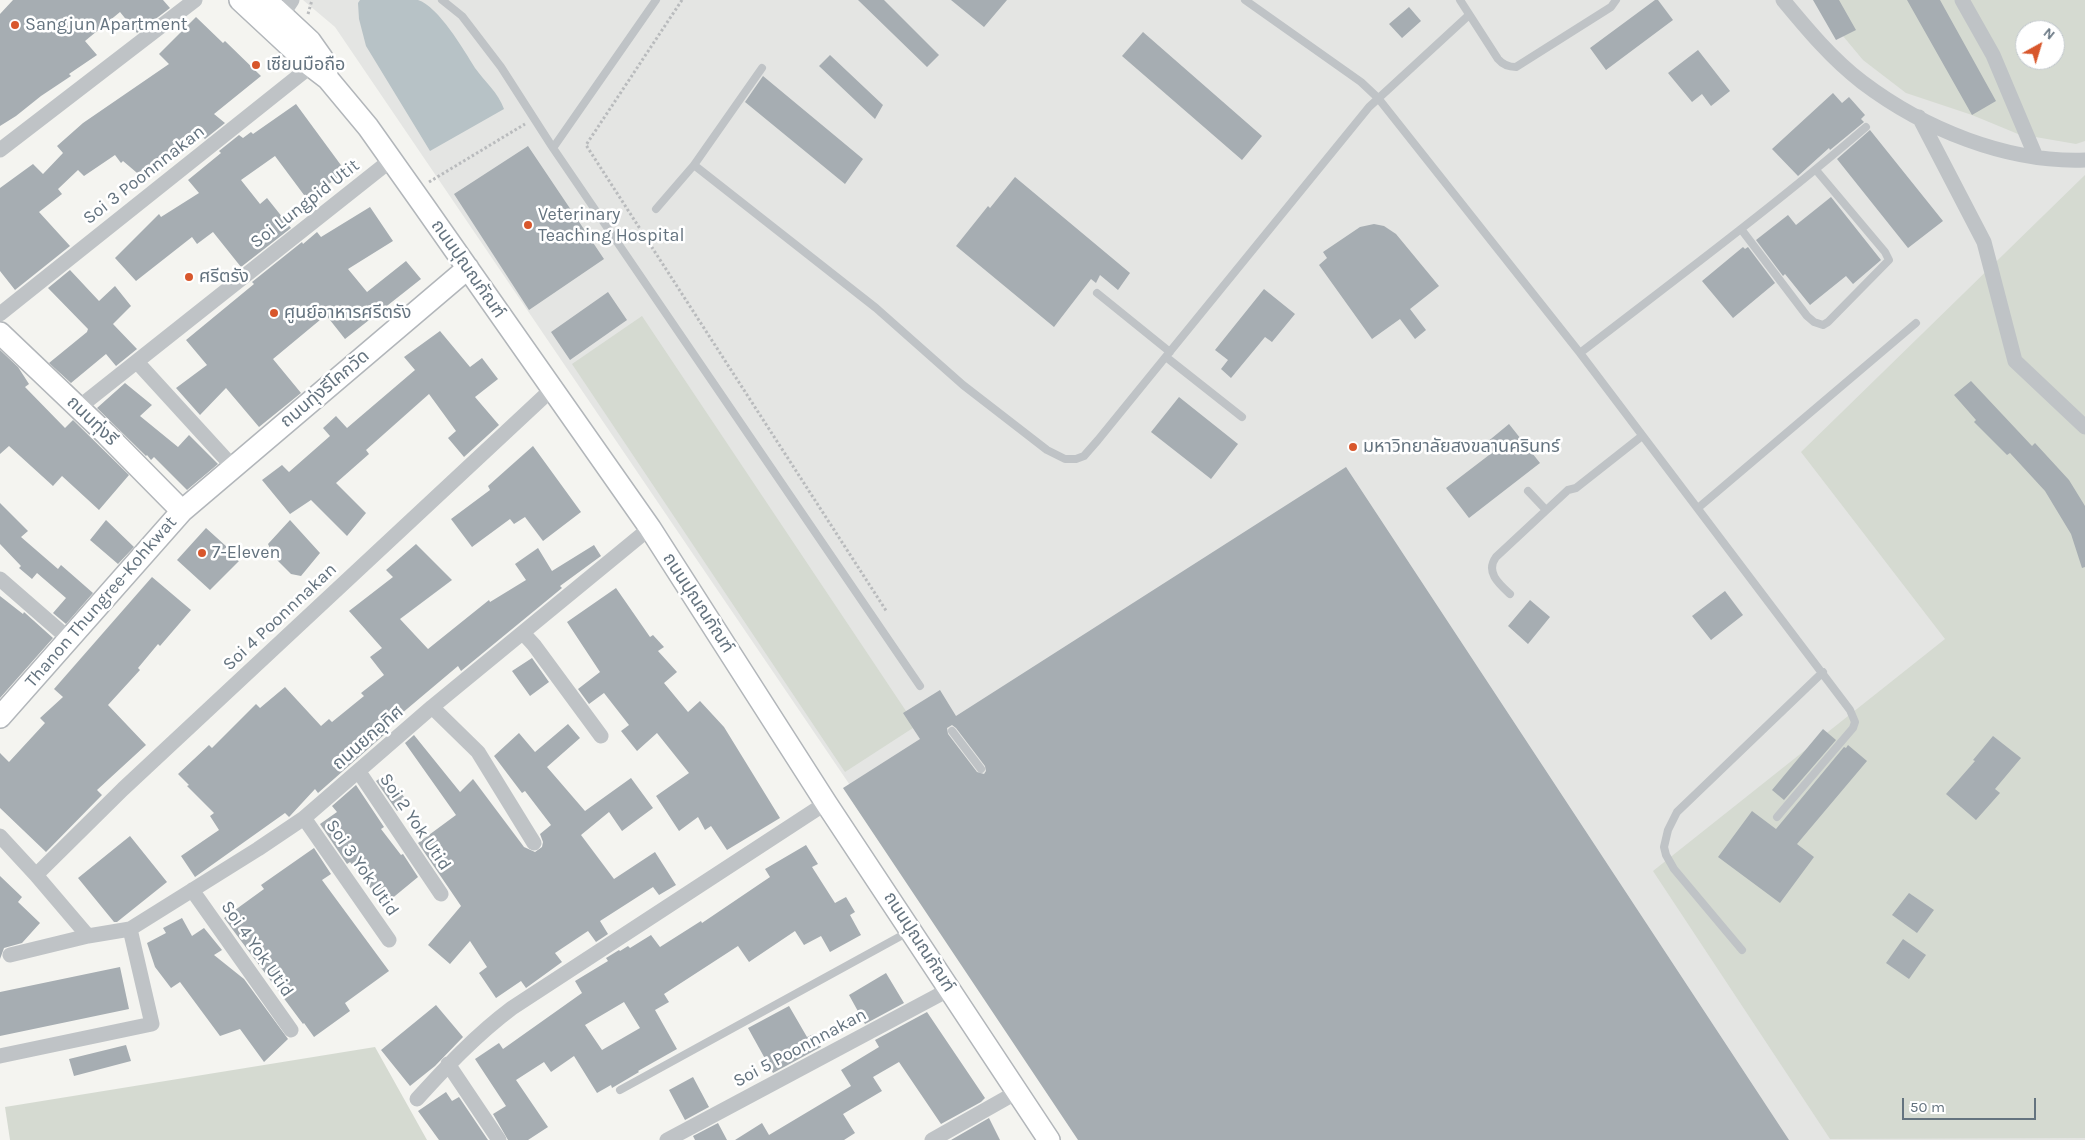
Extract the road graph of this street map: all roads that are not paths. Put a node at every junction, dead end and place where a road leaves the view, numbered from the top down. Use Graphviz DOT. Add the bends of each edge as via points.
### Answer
graph roads {
  1 [pos="196,0"];
  2 [pos="240,0"];
  3 [pos="266,0"];
  4 [pos="442,0"];
  5 [pos="656,0"];
  6 [pos="1245,0"];
  7 [pos="1460,0"];
  8 [pos="1616,0"];
  9 [pos="1783,0"];
  10 [pos="1962,0"];
  11 [pos="287,7"];
  12 [pos="1469,15"];
  13 [pos="311,66"];
  14 [pos="762,68"];
  15 [pos="328,79"];
  16 [pos="1378,98"];
  17 [pos="1919,117"];
  18 [pos="1866,127"];
  19 [pos="553,148"];
  20 [pos="0,150"];
  21 [pos="2036,157"];
  22 [pos="391,160"];
  23 [pos="2085,160"];
  24 [pos="694,165"];
  25 [pos="1816,170"];
  26 [pos="656,209"];
  27 [pos="1741,229"];
  28 [pos="468,268"];
  29 [pos="1097,293"];
  30 [pos="0,314"];
  31 [pos="1916,323"];
  32 [pos="0,333"];
  33 [pos="1580,353"];
  34 [pos="1168,354"];
  35 [pos="137,362"];
  36 [pos="552,389"];
  37 [pos="78,408"];
  38 [pos="1242,417"];
  39 [pos="2085,427"];
  40 [pos="1642,436"];
  41 [pos="233,467"];
  42 [pos="1528,491"];
  43 [pos="1698,508"];
  44 [pos="182,510"];
  45 [pos="1546,510"];
  46 [pos="650,528"];
  47 [pos="0,579"];
  48 [pos="1510,594"];
  49 [pos="522,633"];
  50 [pos="69,639"];
  51 [pos="1823,672"];
  52 [pos="920,686"];
  53 [pos="432,707"];
  54 [pos="0,717"];
  55 [pos="952,731"];
  56 [pos="601,736"];
  57 [pos="982,769"];
  58 [pos="359,772"];
  59 [pos="826,803"];
  60 [pos="1777,817"];
  61 [pos="304,818"];
  62 [pos="0,836"];
  63 [pos="534,843"];
  64 [pos="36,875"];
  65 [pos="192,890"];
  66 [pos="441,894"];
  67 [pos="130,929"];
  68 [pos="912,930"];
  69 [pos="88,936"];
  70 [pos="389,940"];
  71 [pos="1742,950"];
  72 [pos="10,955"];
  73 [pos="950,989"];
  74 [pos="291,1030"];
  75 [pos="0,1056"];
  76 [pos="448,1064"];
  77 [pos="620,1090"];
  78 [pos="1017,1092"];
  79 [pos="417,1099"];
  80 [pos="677,1138"];
  81 [pos="499,1140"];
  82 [pos="932,1140"];
  83 [pos="1049,1140"];
  1 -- 20 [label="street"];
  2 -- 13 [label="street, ถนนปุณณกัณฑ์"];
  3 -- 11 [label="street, ถนนปุณณกัณฑ์"];
  4 -- 19 [label="lane" via="462,16"];
  5 -- 19 [label="lane"];
  6 -- 16 [label="lane" via="1361,82"];
  7 -- 12 [label="lane"];
  8 -- 12 [label="lane" via="1611,7 1516,67 1501,63"];
  9 -- 17 [label="street" via="1836,59 1862,82"];
  10 -- 21 [label="street" via="1993,55"];
  11 -- 15 [label="street, ถนนปุณณกัณฑ์" via="322,58"];
  12 -- 16 [label="lane"];
  13 -- 15 [label="street, ถนนปุณณกัณฑ์"];
  13 -- 30 [label="street, Soi 3 Poonnnakan"];
  14 -- 24 [label="lane"];
  15 -- 22 [label="street, ถนนปุณณกัณฑ์"];
  16 -- 33 [label="lane"];
  16 -- 34 [label="lane"];
  17 -- 21 [label="street" via="1986,146"];
  17 -- 39 [label="street" via="1984,242 2015,361"];
  18 -- 25 [label="lane"];
  19 -- 52 [label="lane"];
  21 -- 23 [label="street"];
  22 -- 28 [label="street, ถนนปุณณกัณฑ์"];
  22 -- 35 [label="street, Soi Lungpid Utit"];
  24 -- 26 [label="lane"];
  24 -- 34 [label="lane" via="876,308 963,385 1059,457 1072,460 1084,456"];
  25 -- 27 [label="lane"];
  25 -- 27 [label="lane" via="1889,260 1828,322 1818,324 1807,316"];
  27 -- 33 [label="lane"];
  28 -- 36 [label="street, ถนนปุณณกัณฑ์"];
  28 -- 41 [label="street, ถนนทุ่งรีโคกวัด"];
  29 -- 34 [label="lane"];
  31 -- 43 [label="lane"];
  32 -- 37 [label="street, ถนนทุ่งรี"];
  33 -- 40 [label="lane"];
  34 -- 38 [label="lane"];
  35 -- 37 [label="street, Soi Lungpid Utit"];
  35 -- 41 [label="street"];
  36 -- 46 [label="street, ถนนปุณณกัณฑ์"];
  36 -- 64 [label="street, Soi 4 Poonnnakan" via="130,782"];
  37 -- 44 [label="street, ถนนทุ่งรี"];
  40 -- 43 [label="lane"];
  40 -- 45 [label="lane"];
  41 -- 44 [label="street, ถนนทุ่งรีโคกวัด"];
  42 -- 45 [label="lane"];
  43 -- 51 [label="lane"];
  44 -- 50 [label="street, Thanon Thungree-Kohkwat"];
  45 -- 48 [label="lane" via="1492,562 1495,578"];
  46 -- 49 [label="street, ถนนยกอุทิศ"];
  46 -- 59 [label="street, ถนนปุณณกัณฑ์"];
  47 -- 50 [label="street"];
  49 -- 53 [label="street, ถนนยกอุทิศ"];
  49 -- 56 [label="street"];
  50 -- 54 [label="street, Thanon Thungree-Kohkwat"];
  51 -- 60 [label="lane" via="1850,710 1855,725"];
  51 -- 71 [label="lane" via="1680,808 1666,838 1666,855 1674,870"];
  53 -- 58 [label="street, ถนนยกอุทิศ"];
  53 -- 63 [label="street" via="478,752"];
  55 -- 57 [label="lane"];
  58 -- 61 [label="street, ถนนยกอุทิศ"];
  58 -- 66 [label="street, Soi 2 Yok Utid"];
  59 -- 68 [label="street, ถนนปุณณกัณฑ์"];
  59 -- 76 [label="street" via="512,1008"];
  61 -- 65 [label="street, ถนนยกอุทิศ"];
  61 -- 70 [label="street, Soi 3 Yok Utid"];
  62 -- 64 [label="street"];
  64 -- 69 [label="street"];
  65 -- 67 [label="street, ถนนยกอุทิศ"];
  65 -- 74 [label="street, Soi 4 Yok Utid"];
  67 -- 69 [label="street, ถนนยกอุทิศ"];
  67 -- 75 [label="street" via="152,1024"];
  68 -- 73 [label="street, ถนนปุณณกัณฑ์"];
  68 -- 77 [label="lane"];
  69 -- 72 [label="street, ถนนยกอุทิศ"];
  73 -- 78 [label="street, ถนนปุณณกัณฑ์"];
  73 -- 80 [label="street, Soi 5 Poonnnakan"];
  76 -- 79 [label="street"];
  76 -- 81 [label="street"];
  78 -- 82 [label="street"];
  78 -- 83 [label="street, ถนนปุณณกัณฑ์"];
}
